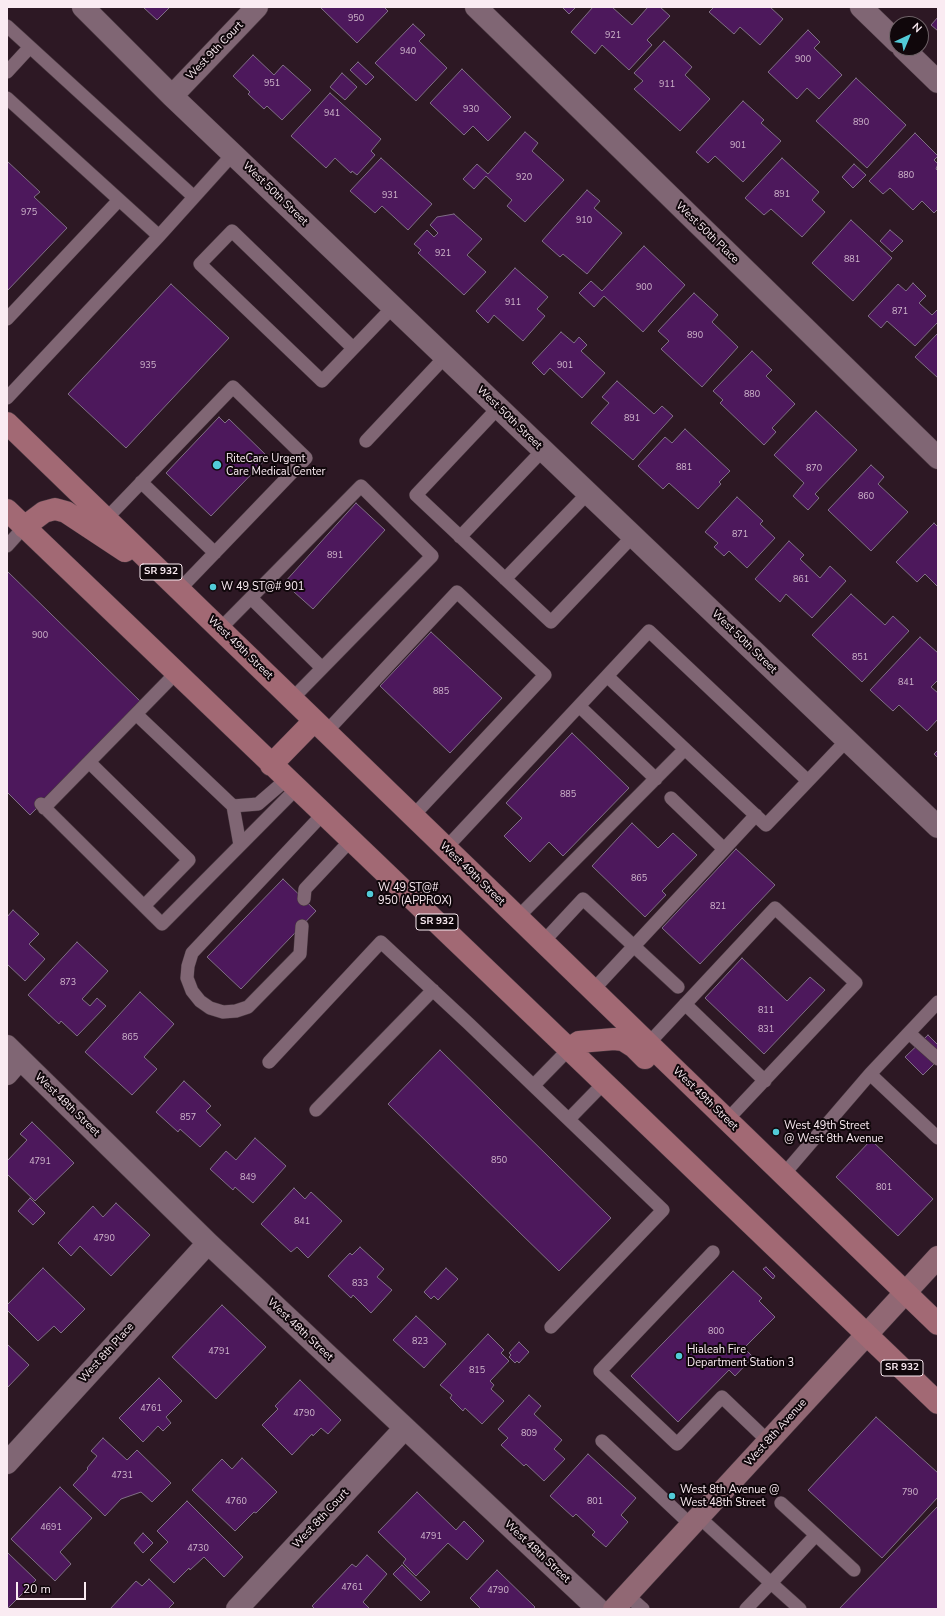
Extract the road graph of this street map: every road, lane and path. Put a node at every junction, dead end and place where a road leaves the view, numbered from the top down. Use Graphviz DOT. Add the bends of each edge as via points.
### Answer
graph roads {
  1 [pos="83,7"];
  2 [pos="257,7"];
  3 [pos="476,7"];
  4 [pos="861,7"];
  5 [pos="7,26"];
  6 [pos="889,34"];
  7 [pos="30,47"];
  8 [pos="911,56"];
  9 [pos="7,72"];
  10 [pos="938,82"];
  11 [pos="172,96"];
  12 [pos="7,98"];
  13 [pos="233,154"];
  14 [pos="194,197"];
  15 [pos="119,200"];
  16 [pos="158,236"];
  17 [pos="393,307"];
  18 [pos="7,319"];
  19 [pos="354,348"];
  20 [pos="445,357"];
  21 [pos="7,398"];
  22 [pos="498,408"];
  23 [pos="7,423"];
  24 [pos="366,441"];
  25 [pos="543,450"];
  26 [pos="938,458"];
  27 [pos="141,482"];
  28 [pos="588,493"];
  29 [pos="7,510"];
  30 [pos="106,519"];
  31 [pos="24,527"];
  32 [pos="460,536"];
  33 [pos="633,536"];
  34 [pos="7,546"];
  35 [pos="215,553"];
  36 [pos="505,579"];
  37 [pos="175,586"];
  38 [pos="251,598"];
  39 [pos="220,629"];
  40 [pos="322,668"];
  41 [pos="176,673"];
  42 [pos="607,676"];
  43 [pos="292,699"];
  44 [pos="579,706"];
  45 [pos="136,714"];
  46 [pos="320,726"];
  47 [pos="846,740"];
  48 [pos="685,749"];
  49 [pos="89,762"];
  50 [pos="285,777"];
  51 [pos="656,779"];
  52 [pos="808,780"];
  53 [pos="671,798"];
  54 [pos="233,806"];
  55 [pos="323,814"];
  56 [pos="756,815"];
  57 [pos="413,816"];
  58 [pos="938,827"];
  59 [pos="351,840"];
  60 [pos="240,845"];
  61 [pos="446,848"];
  62 [pos="724,849"];
  63 [pos="304,899"];
  64 [pos="144,906"];
  65 [pos="518,917"];
  66 [pos="302,926"];
  67 [pos="543,942"];
  68 [pos="634,946"];
  69 [pos="678,987"];
  70 [pos="433,990"];
  71 [pos="593,990"];
  72 [pos="938,1002"];
  73 [pos="685,1004"];
  74 [pos="909,1033"];
  75 [pos="648,1044"];
  76 [pos="569,1049"];
  77 [pos="938,1059"];
  78 [pos="11,1060"];
  79 [pos="269,1062"];
  80 [pos="870,1074"];
  81 [pos="765,1081"];
  82 [pos="604,1083"];
  83 [pos="534,1085"];
  84 [pos="316,1110"];
  85 [pos="569,1119"];
  86 [pos="731,1124"];
  87 [pos="938,1138"];
  88 [pos="784,1174"];
  89 [pos="208,1243"];
  90 [pos="713,1252"];
  91 [pos="938,1257"];
  92 [pos="905,1293"];
  93 [pos="938,1324"];
  94 [pos="551,1327"];
  95 [pos="866,1334"];
  96 [pos="938,1403"];
  97 [pos="404,1429"];
  98 [pos="602,1441"];
  99 [pos="768,1441"];
  100 [pos="7,1463"];
  101 [pos="781,1503"];
  102 [pos="695,1521"];
  103 [pos="816,1535"];
  104 [pos="854,1570"];
  105 [pos="771,1583"];
  106 [pos="628,1604"];
  107 [pos="237,1609"];
  108 [pos="598,1609"];
  109 [pos="746,1609"];
  110 [pos="800,1609"];
  1 -- 11 [label="street, West 50th Street"];
  2 -- 11 [label="street, West 9th Court"];
  3 -- 26 [label="street, West 50th Place"];
  4 -- 6 [label="street"];
  5 -- 7 [label="lane"];
  7 -- 9 [label="lane"];
  7 -- 14 [label="lane"];
  8 -- 10 [label="street"];
  11 -- 13 [label="street, West 50th Street"];
  12 -- 15 [label="lane"];
  13 -- 14 [label="lane"];
  13 -- 17 [label="street, West 50th Street"];
  14 -- 16 [label="lane"];
  15 -- 16 [label="lane"];
  15 -- 18 [label="lane"];
  16 -- 21 [label="lane"];
  17 -- 19 [label="lane"];
  17 -- 20 [label="street, West 50th Street"];
  19 -- 19 [label="lane" via="232,231 200,264 322,381"];
  20 -- 22 [label="street, West 50th Street"];
  20 -- 24 [label="lane"];
  22 -- 25 [label="street, West 50th Street"];
  22 -- 32 [label="lane" via="416,495"];
  23 -- 30 [label="main road, West 49th Street / SR 932"];
  25 -- 28 [label="street, West 50th Street"];
  25 -- 32 [label="lane"];
  27 -- 30 [label="lane"];
  27 -- 35 [label="lane"];
  27 -- 35 [label="lane" via="232,387 306,458"];
  28 -- 33 [label="street, West 50th Street"];
  28 -- 36 [label="lane"];
  29 -- 31 [label="main road, SR 932"];
  30 -- 37 [label="main road, West 49th Street / SR 932"];
  31 -- 34 [label="lane"];
  31 -- 37 [label="main road" via="44,512 55,509 66,512"];
  31 -- 41 [label="main road, SR 932"];
  32 -- 36 [label="lane"];
  33 -- 36 [label="lane" via="551,622"];
  33 -- 47 [label="street, West 50th Street"];
  35 -- 37 [label="lane"];
  37 -- 39 [label="main road, West 49th Street / SR 932"];
  38 -- 39 [label="lane"];
  38 -- 40 [label="lane"];
  38 -- 40 [label="lane" via="361,486 432,556"];
  39 -- 43 [label="main road, West 49th Street / SR 932"];
  40 -- 43 [label="lane"];
  41 -- 45 [label="lane"];
  41 -- 50 [label="main road, SR 932"];
  42 -- 44 [label="lane"];
  42 -- 48 [label="lane"];
  42 -- 52 [label="lane" via="649,631"];
  43 -- 46 [label="main road, West 49th Street / SR 932"];
  44 -- 51 [label="lane"];
  44 -- 61 [label="lane"];
  45 -- 49 [label="lane"];
  45 -- 54 [label="lane"];
  46 -- 50 [label="main road"];
  46 -- 57 [label="main road, West 49th Street / SR 932"];
  46 -- 57 [label="lane" via="457,592 545,675"];
  47 -- 52 [label="lane"];
  47 -- 58 [label="street, West 50th Street"];
  48 -- 51 [label="lane"];
  48 -- 56 [label="lane"];
  49 -- 64 [label="lane" via="189,860"];
  49 -- 64 [label="lane" via="43,806"];
  50 -- 54 [label="lane" via="258,804"];
  50 -- 55 [label="main road, SR 932"];
  50 -- 60 [label="lane"];
  51 -- 65 [label="lane"];
  52 -- 56 [label="lane" via="766,825"];
  53 -- 62 [label="lane"];
  54 -- 60 [label="lane"];
  55 -- 59 [label="main road, SR 932"];
  55 -- 66 [label="lane" via="192,953 187,978 192,991 210,1008 223,1012 236,1011 248,1006 300,954"];
  56 -- 62 [label="lane"];
  57 -- 61 [label="main road, West 49th Street / SR 932"];
  59 -- 63 [label="lane" via="305,889"];
  59 -- 76 [label="main road, SR 932"];
  60 -- 64 [label="lane" via="162,924"];
  61 -- 65 [label="main road, West 49th Street / SR 932"];
  62 -- 68 [label="lane"];
  65 -- 67 [label="main road, West 49th Street / SR 932"];
  67 -- 68 [label="lane" via="584,899"];
  67 -- 71 [label="main road, West 49th Street / SR 932"];
  68 -- 69 [label="lane"];
  68 -- 71 [label="lane"];
  70 -- 79 [label="lane" via="381,942"];
  70 -- 83 [label="lane"];
  70 -- 84 [label="lane"];
  71 -- 75 [label="main road, West 49th Street / SR 932"];
  72 -- 74 [label="lane"];
  73 -- 75 [label="lane"];
  73 -- 81 [label="lane"];
  73 -- 81 [label="lane" via="776,908 856,983"];
  74 -- 77 [label="lane"];
  74 -- 80 [label="lane"];
  75 -- 86 [label="main road, West 49th Street / SR 932"];
  76 -- 82 [label="main road, SR 932"];
  76 -- 83 [label="lane"];
  76 -- 86 [label="main road" via="579,1042 622,1040 634,1047 695,1106"];
  78 -- 89 [label="street, West 48th Street"];
  80 -- 87 [label="lane"];
  80 -- 88 [label="lane"];
  81 -- 86 [label="lane"];
  82 -- 85 [label="lane"];
  82 -- 95 [label="main road, SR 932"];
  83 -- 85 [label="lane"];
  85 -- 94 [label="lane" via="664,1210"];
  86 -- 88 [label="main road, West 49th Street / SR 932"];
  88 -- 92 [label="main road, West 49th Street / SR 932"];
  89 -- 97 [label="street, West 48th Street"];
  89 -- 100 [label="street, West 8th Place"];
  90 -- 99 [label="lane" via="600,1371 677,1444 722,1398"];
  91 -- 92 [label="street, West 8th Avenue"];
  92 -- 93 [label="main road, West 49th Street / SR 932"];
  92 -- 95 [label="street, West 8th Avenue"];
  95 -- 96 [label="main road, SR 932"];
  95 -- 99 [label="street, West 8th Avenue"];
  97 -- 107 [label="street, West 8th Court"];
  97 -- 108 [label="street, West 48th Street"];
  98 -- 102 [label="lane"];
  99 -- 102 [label="street, West 8th Avenue"];
  101 -- 103 [label="lane"];
  102 -- 105 [label="lane"];
  102 -- 106 [label="street, West 8th Avenue"];
  103 -- 104 [label="lane"];
  103 -- 105 [label="lane"];
  105 -- 109 [label="lane"];
  105 -- 110 [label="lane"];
}
